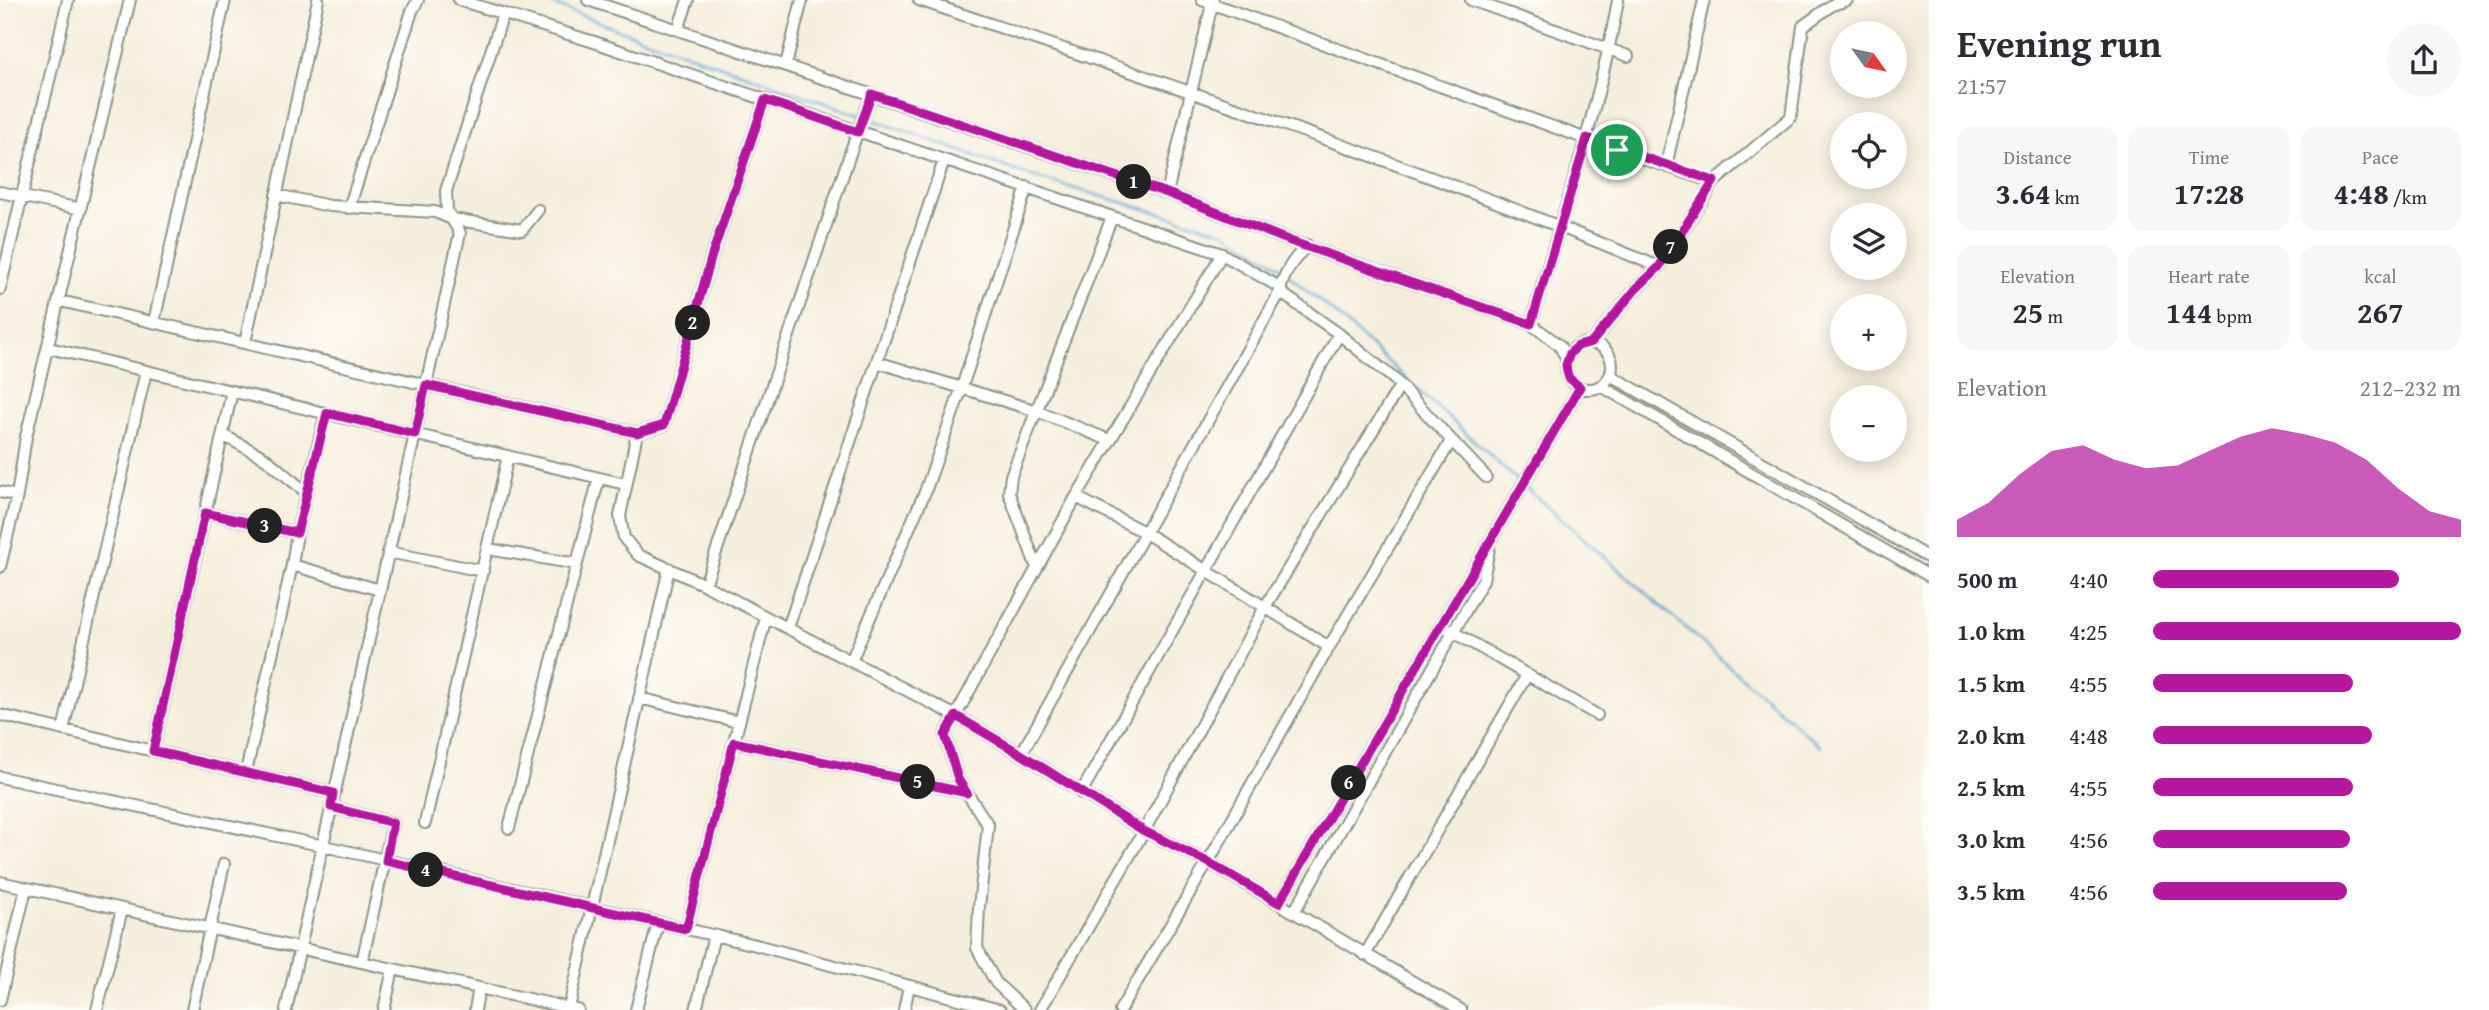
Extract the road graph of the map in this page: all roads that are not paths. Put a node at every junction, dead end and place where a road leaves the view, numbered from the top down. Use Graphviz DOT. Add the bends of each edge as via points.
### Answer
graph roads {
  1 [pos="68,0"];
  2 [pos="130,0"];
  3 [pos="225,0"];
  4 [pos="318,0"];
  5 [pos="418,0"];
  6 [pos="459,0"];
  7 [pos="688,0"];
  8 [pos="802,0"];
  9 [pos="919,0"];
  10 [pos="1471,0"];
  11 [pos="1618,0"];
  12 [pos="1704,0"];
  13 [pos="1847,0"];
  14 [pos="591,1"];
  15 [pos="1209,1"];
  16 [pos="503,14"];
  17 [pos="678,30"];
  18 [pos="1610,50"];
  19 [pos="1628,56"];
  20 [pos="786,65"];
  21 [pos="1190,92"];
  22 [pos="872,94"];
  23 [pos="765,100"];
  24 [pos="859,130"];
  25 [pos="1587,138"];
  26 [pos="944,160"];
  27 [pos="1666,166"];
  28 [pos="1714,181"];
  29 [pos="1027,187"];
  30 [pos="0,192"];
  31 [pos="1167,193"];
  32 [pos="276,195"];
  33 [pos="22,196"];
  34 [pos="349,208"];
  35 [pos="81,209"];
  36 [pos="538,210"];
  37 [pos="1112,217"];
  38 [pos="452,219"];
  39 [pos="1559,225"];
  40 [pos="1307,245"];
  41 [pos="1222,254"];
  42 [pos="1659,267"];
  43 [pos="0,287"];
  44 [pos="1281,287"];
  45 [pos="60,301"];
  46 [pos="154,322"];
  47 [pos="1531,324"];
  48 [pos="1339,334"];
  49 [pos="1592,342"];
  50 [pos="245,343"];
  51 [pos="49,348"];
  52 [pos="1567,359"];
  53 [pos="877,362"];
  54 [pos="146,371"];
  55 [pos="1610,375"];
  56 [pos="426,385"];
  57 [pos="1400,386"];
  58 [pos="1601,386"];
  59 [pos="962,387"];
  60 [pos="1580,387"];
  61 [pos="232,391"];
  62 [pos="1037,411"];
  63 [pos="327,413"];
  64 [pos="637,433"];
  65 [pos="415,434"];
  66 [pos="223,435"];
  67 [pos="1109,440"];
  68 [pos="1451,441"];
  69 [pos="508,456"];
  70 [pos="1486,477"];
  71 [pos="599,478"];
  72 [pos="625,484"];
  73 [pos="0,492"];
  74 [pos="307,493"];
  75 [pos="16,496"];
  76 [pos="1076,496"];
  77 [pos="205,513"];
  78 [pos="1144,532"];
  79 [pos="297,533"];
  80 [pos="1491,539"];
  81 [pos="488,549"];
  82 [pos="388,552"];
  83 [pos="1929,558"];
  84 [pos="577,564"];
  85 [pos="292,565"];
  86 [pos="0,567"];
  87 [pos="669,568"];
  88 [pos="1037,568"];
  89 [pos="483,571"];
  90 [pos="1207,572"];
  91 [pos="1929,576"];
  92 [pos="705,585"];
  93 [pos="380,590"];
  94 [pos="1265,607"];
  95 [pos="766,617"];
  96 [pos="1441,625"];
  97 [pos="788,628"];
  98 [pos="1453,632"];
  99 [pos="1329,647"];
  100 [pos="850,661"];
  101 [pos="1527,675"];
  102 [pos="639,698"];
  103 [pos="0,715"];
  104 [pos="1597,715"];
  105 [pos="956,716"];
  106 [pos="739,722"];
  107 [pos="63,730"];
  108 [pos="734,742"];
  109 [pos="153,751"];
  110 [pos="1021,754"];
  111 [pos="246,772"];
  112 [pos="0,777"];
  113 [pos="333,793"];
  114 [pos="967,793"];
  115 [pos="1081,793"];
  116 [pos="331,807"];
  117 [pos="425,823"];
  118 [pos="509,828"];
  119 [pos="1144,831"];
  120 [pos="324,846"];
  121 [pos="386,861"];
  122 [pos="1208,862"];
  123 [pos="224,864"];
  124 [pos="0,882"];
  125 [pos="26,888"];
  126 [pos="1279,903"];
  127 [pos="592,908"];
  128 [pos="121,909"];
  129 [pos="1294,912"];
  130 [pos="658,923"];
  131 [pos="210,929"];
  132 [pos="686,929"];
  133 [pos="714,935"];
  134 [pos="300,948"];
  135 [pos="1365,955"];
  136 [pos="362,962"];
  137 [pos="393,969"];
  138 [pos="909,986"];
  139 [pos="480,988"];
  140 [pos="0,1000"];
  141 [pos="962,1005"];
  142 [pos="574,1009"];
  143 [pos="97,1010"];
  144 [pos="192,1010"];
  145 [pos="286,1010"];
  146 [pos="384,1010"];
  147 [pos="475,1010"];
  148 [pos="636,1010"];
  149 [pos="696,1010"];
  150 [pos="904,1010"];
  151 [pos="1000,1010"];
  152 [pos="1025,1010"];
  153 [pos="1040,1010"];
  154 [pos="1120,1010"];
  155 [pos="1461,1010"];
  1 -- 33 [label="street"];
  2 -- 35 [label="street"];
  3 -- 46 [label="street"];
  4 -- 32 [label="street"];
  5 -- 34 [label="street"];
  6 -- 16 [label="street"];
  7 -- 17 [label="street"];
  8 -- 20 [label="street"];
  9 -- 21 [label="street"];
  10 -- 18 [label="street"];
  11 -- 18 [label="street"];
  12 -- 27 [label="street"];
  13 -- 28 [label="street" via="1803,26 1791,117"];
  14 -- 17 [label="street"];
  15 -- 21 [label="street"];
  15 -- 25 [label="street"];
  16 -- 23 [label="street"];
  16 -- 38 [label="street" via="446,191"];
  17 -- 20 [label="street"];
  18 -- 19 [label="street"];
  18 -- 25 [label="street"];
  20 -- 22 [label="street"];
  21 -- 31 [label="street"];
  21 -- 39 [label="street"];
  22 -- 24 [label="street"];
  22 -- 31 [label="street"];
  23 -- 24 [label="street"];
  23 -- 64 [label="street" via="712,255 664,425"];
  24 -- 26 [label="street"];
  24 -- 92 [label="street"];
  25 -- 27 [label="street"];
  25 -- 39 [label="street"];
  26 -- 29 [label="street"];
  26 -- 53 [label="street"];
  27 -- 28 [label="street"];
  28 -- 42 [label="street"];
  29 -- 37 [label="street"];
  29 -- 59 [label="street"];
  30 -- 33 [label="street"];
  31 -- 40 [label="street"];
  32 -- 34 [label="street"];
  32 -- 50 [label="street"];
  33 -- 35 [label="street"];
  33 -- 43 [label="street"];
  34 -- 38 [label="street" via="435,212"];
  35 -- 45 [label="street"];
  36 -- 38 [label="street" via="522,230"];
  37 -- 41 [label="street"];
  37 -- 62 [label="street"];
  38 -- 56 [label="street" via="460,233"];
  39 -- 42 [label="street"];
  39 -- 47 [label="street"];
  40 -- 44 [label="street"];
  40 -- 47 [label="street"];
  41 -- 44 [label="street"];
  41 -- 67 [label="street"];
  42 -- 49 [label="street"];
  44 -- 48 [label="street"];
  44 -- 78 [label="street"];
  45 -- 46 [label="street"];
  45 -- 51 [label="street"];
  46 -- 50 [label="street"];
  47 -- 52 [label="street" via="1559,345"];
  48 -- 57 [label="street"];
  48 -- 90 [label="street"];
  49 -- 52 [label="street" via="1574,348"];
  49 -- 55 [label="street" via="1608,352"];
  50 -- 56 [label="street"];
  51 -- 54 [label="street"];
  51 -- 75 [label="street"];
  52 -- 60 [label="street" via="1569,378"];
  53 -- 59 [label="street"];
  53 -- 97 [label="street"];
  54 -- 61 [label="street"];
  54 -- 107 [label="street"];
  55 -- 58 [label="street"];
  55 -- 83 [label="street"];
  56 -- 64 [label="street"];
  56 -- 65 [label="street"];
  57 -- 68 [label="street"];
  57 -- 94 [label="street"];
  58 -- 60 [label="street"];
  58 -- 91 [label="street"];
  59 -- 62 [label="street"];
  59 -- 100 [label="street" via="925,492"];
  60 -- 80 [label="street"];
  61 -- 63 [label="street"];
  61 -- 66 [label="street"];
  62 -- 67 [label="street"];
  62 -- 88 [label="street" via="1011,476 1009,493"];
  63 -- 65 [label="street"];
  63 -- 74 [label="street"];
  64 -- 72 [label="street"];
  65 -- 69 [label="street"];
  65 -- 82 [label="street"];
  66 -- 74 [label="street" via="265,458"];
  66 -- 77 [label="street"];
  67 -- 76 [label="street"];
  68 -- 70 [label="street"];
  68 -- 99 [label="street"];
  69 -- 71 [label="street"];
  69 -- 81 [label="street"];
  71 -- 72 [label="street"];
  71 -- 84 [label="street"];
  72 -- 87 [label="street" via="620,516 624,537 638,555"];
  73 -- 75 [label="street"];
  74 -- 79 [label="street"];
  75 -- 86 [label="street"];
  76 -- 78 [label="street"];
  76 -- 88 [label="street"];
  77 -- 79 [label="street"];
  77 -- 109 [label="street"];
  78 -- 90 [label="street"];
  78 -- 110 [label="street"];
  79 -- 85 [label="street"];
  80 -- 96 [label="street"];
  80 -- 98 [label="street" via="1483,580"];
  81 -- 84 [label="street"];
  81 -- 89 [label="street"];
  82 -- 89 [label="street"];
  82 -- 93 [label="street"];
  84 -- 118 [label="street"];
  85 -- 93 [label="street"];
  85 -- 111 [label="street"];
  87 -- 92 [label="street"];
  87 -- 102 [label="street"];
  88 -- 105 [label="street"];
  89 -- 117 [label="street"];
  90 -- 94 [label="street"];
  90 -- 115 [label="street"];
  92 -- 95 [label="street"];
  93 -- 113 [label="street"];
  94 -- 99 [label="street"];
  94 -- 119 [label="street"];
  95 -- 97 [label="street"];
  95 -- 106 [label="street"];
  96 -- 98 [label="street"];
  96 -- 126 [label="street"];
  97 -- 100 [label="street"];
  98 -- 101 [label="street"];
  98 -- 129 [label="street"];
  99 -- 122 [label="street"];
  100 -- 105 [label="street"];
  101 -- 104 [label="street"];
  101 -- 135 [label="street"];
  102 -- 106 [label="street"];
  102 -- 127 [label="street"];
  103 -- 107 [label="street"];
  105 -- 110 [label="street"];
  105 -- 114 [label="street" via="945,735"];
  106 -- 108 [label="street"];
  107 -- 109 [label="street"];
  108 -- 114 [label="street"];
  108 -- 132 [label="street"];
  109 -- 111 [label="street"];
  110 -- 115 [label="street"];
  111 -- 113 [label="street"];
  112 -- 120 [label="street"];
  113 -- 116 [label="street"];
  114 -- 152 [label="street" via="988,825 977,948 996,983"];
  115 -- 119 [label="street"];
  116 -- 120 [label="street"];
  116 -- 121 [label="street" via="393,823"];
  119 -- 122 [label="street"];
  119 -- 153 [label="street"];
  120 -- 121 [label="street"];
  120 -- 134 [label="street"];
  121 -- 127 [label="street"];
  121 -- 136 [label="street"];
  122 -- 126 [label="street"];
  122 -- 154 [label="street"];
  123 -- 131 [label="street"];
  124 -- 125 [label="street"];
  125 -- 128 [label="street"];
  125 -- 140 [label="street"];
  126 -- 129 [label="street"];
  127 -- 130 [label="street"];
  127 -- 142 [label="street"];
  128 -- 131 [label="street"];
  128 -- 143 [label="street"];
  129 -- 135 [label="street"];
  130 -- 132 [label="street"];
  130 -- 148 [label="street"];
  131 -- 134 [label="street"];
  131 -- 144 [label="street"];
  132 -- 133 [label="street"];
  133 -- 138 [label="street"];
  133 -- 149 [label="street"];
  134 -- 136 [label="street"];
  134 -- 145 [label="street"];
  135 -- 155 [label="street"];
  136 -- 137 [label="street"];
  137 -- 139 [label="street"];
  137 -- 146 [label="street"];
  138 -- 141 [label="street"];
  138 -- 150 [label="street"];
  139 -- 142 [label="street"];
  139 -- 147 [label="street"];
  141 -- 151 [label="street"];
}
